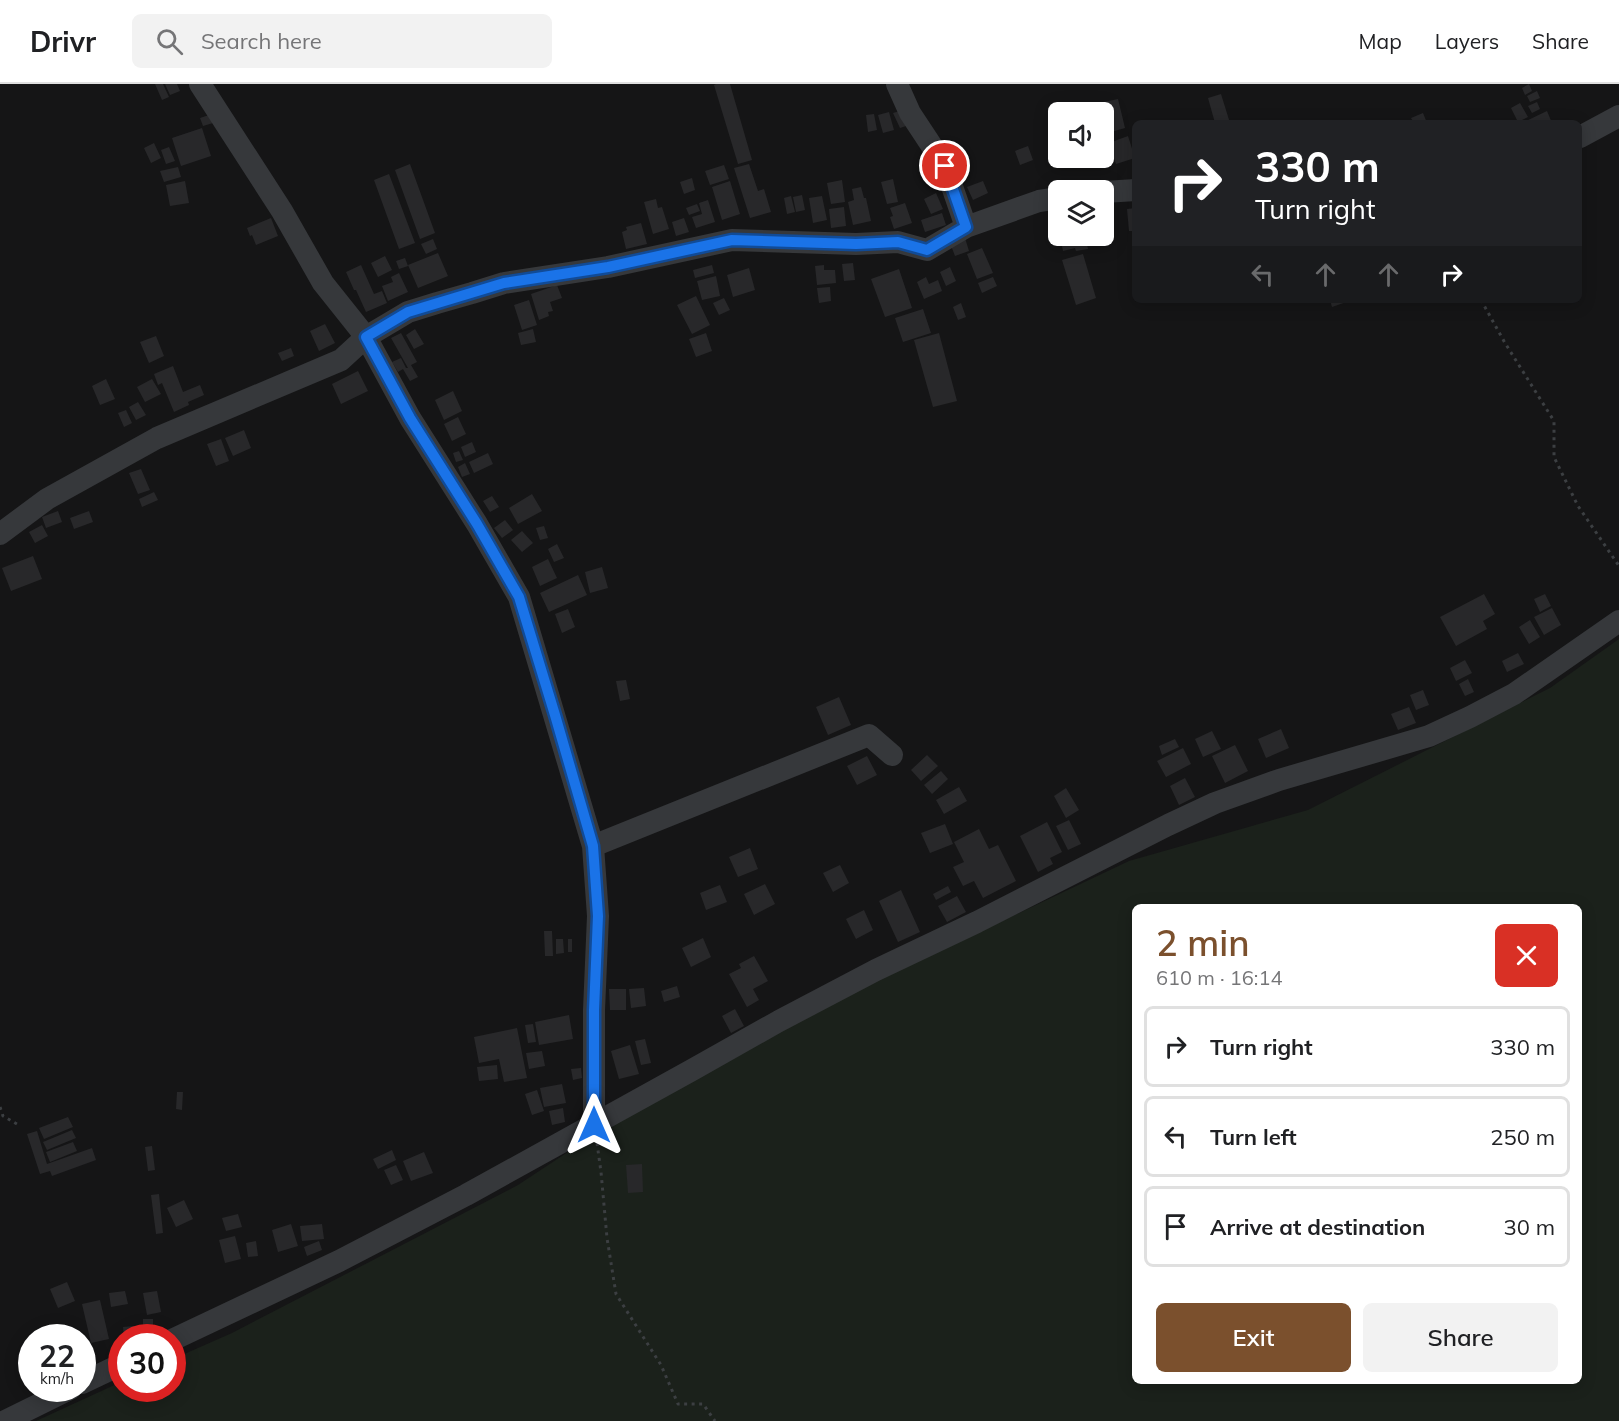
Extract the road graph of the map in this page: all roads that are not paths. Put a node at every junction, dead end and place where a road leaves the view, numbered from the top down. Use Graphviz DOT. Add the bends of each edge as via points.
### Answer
graph roads {
  1 [pos="200,84"];
  2 [pos="897,84"];
  3 [pos="1619,116"];
  4 [pos="1582,136"];
  5 [pos="1132,190"];
  6 [pos="1114,191"];
  7 [pos="1048,200"];
  8 [pos="966,227"];
  9 [pos="366,337"];
  10 [pos="0,534"];
  11 [pos="1619,621"];
  12 [pos="892,755"];
  13 [pos="593,846"];
  14 [pos="594,1125"];
  15 [pos="186,1333"];
  16 [pos="44,1402"];
  17 [pos="5,1421"];
  1 -- 9 [label="street" via="323,283"];
  2 -- 8 [label="street" via="910,113 945,166"];
  3 -- 4 [label="street"];
  5 -- 6 [label="street"];
  7 -- 8 [label="street"];
  8 -- 9 [label="street" via="927,250 898,242 732,240 608,267 504,283 408,312"];
  9 -- 10 [label="street" via="340,360 157,438 47,499"];
  9 -- 13 [label="street" via="410,418 519,597"];
  11 -- 14 [label="street" via="1514,694 1470,717 1429,736 1280,780 1206,808 876,970"];
  12 -- 13 [label="street" via="869,735"];
  13 -- 14 [label="street" via="598,916"];
  14 -- 15 [label="street" via="339,1261"];
  16 -- 17 [label="street"];
}
